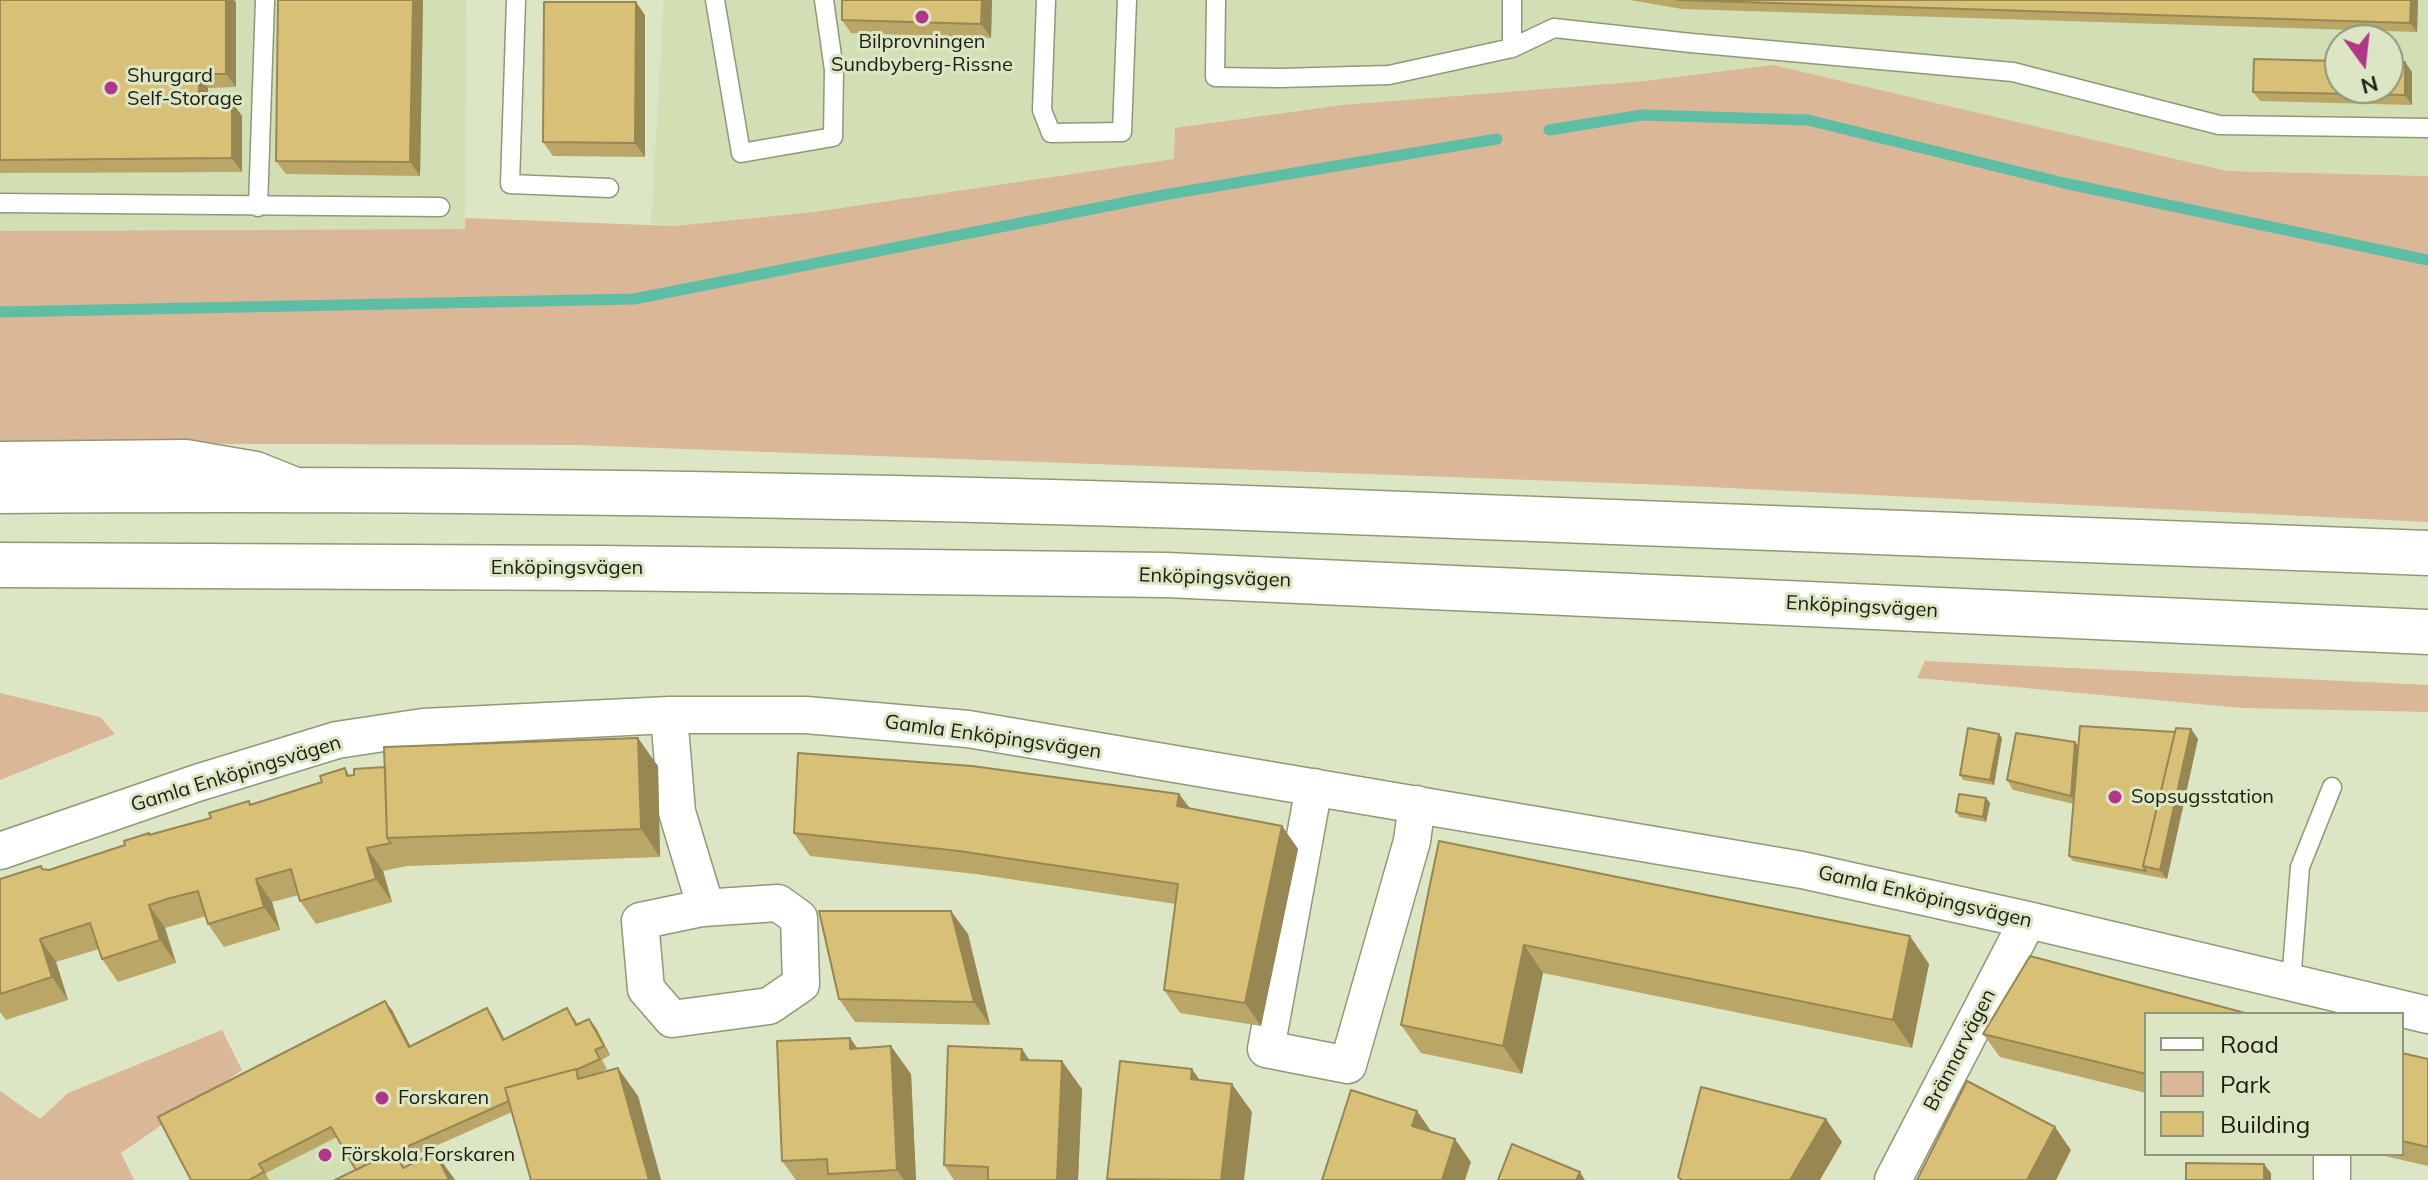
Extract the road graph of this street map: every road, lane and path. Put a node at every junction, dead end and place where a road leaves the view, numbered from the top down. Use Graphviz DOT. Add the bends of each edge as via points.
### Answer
graph roads {
  1 [pos="265,0"];
  2 [pos="516,0"];
  3 [pos="715,0"];
  4 [pos="824,0"];
  5 [pos="1046,0"];
  6 [pos="1127,0"];
  7 [pos="1216,0"];
  8 [pos="1512,0"];
  9 [pos="1512,48"];
  10 [pos="2428,128"];
  11 [pos="609,188"];
  12 [pos="0,203"];
  13 [pos="258,207"];
  14 [pos="440,207"];
  15 [pos="0,460"];
  16 [pos="307,490"];
  17 [pos="0,491"];
  18 [pos="2428,553"];
  19 [pos="0,565"];
  20 [pos="2428,632"];
  21 [pos="669,715"];
  22 [pos="1314,787"];
  23 [pos="2332,787"];
  24 [pos="1417,804"];
  25 [pos="0,851"];
  26 [pos="706,908"];
  27 [pos="2028,920"];
  28 [pos="2291,982"];
  29 [pos="2332,1003"];
  30 [pos="2428,1015"];
  31 [pos="2332,1156"];
  32 [pos="1893,1180"];
  33 [pos="2332,1180"];
  1 -- 13 [label="lane"];
  2 -- 11 [label="lane" via="510,184"];
  3 -- 4 [label="lane" via="741,153 833,137 834,70"];
  5 -- 6 [label="lane" via="1042,110 1051,133 1122,132"];
  7 -- 9 [label="lane" via="1215,77 1389,75"];
  8 -- 9 [label="lane"];
  9 -- 10 [label="lane" via="1554,28 2013,72 2219,125"];
  12 -- 13 [label="lane"];
  13 -- 14 [label="lane"];
  15 -- 16 [label="street" via="186,458 256,470"];
  16 -- 17 [label="main road"];
  16 -- 18 [label="main road" via="1224,507"];
  19 -- 20 [label="main road, Enköpingsvägen" via="1166,575"];
  21 -- 22 [label="street, Gamla Enköpingsvägen" via="806,715 968,729"];
  21 -- 25 [label="street, Gamla Enköpingsvägen" via="423,727 337,740"];
  21 -- 26 [label="street" via="677,812"];
  22 -- 24 [label="street, Gamla Enköpingsvägen"];
  22 -- 24 [label="street" via="1266,1049 1348,1065 1412,841"];
  23 -- 28 [label="lane" via="2300,867"];
  24 -- 27 [label="street, Gamla Enköpingsvägen" via="1802,870"];
  26 -- 26 [label="street" via="640,921 646,989 672,1019 769,1006 801,984 799,918 778,903"];
  27 -- 28 [label="street, Gamla Enköpingsvägen"];
  27 -- 32 [label="street, Brännarvägen"];
  28 -- 29 [label="street, Gamla Enköpingsvägen"];
  29 -- 30 [label="street, Gamla Enköpingsvägen"];
  31 -- 33 [label="street"];
}
